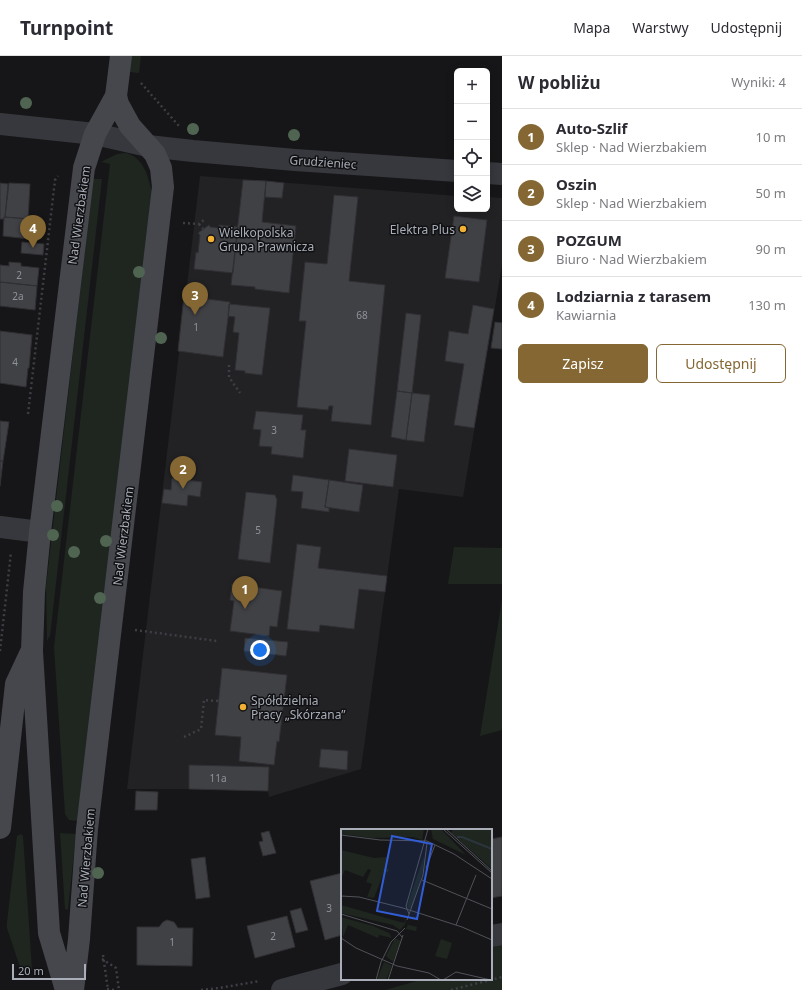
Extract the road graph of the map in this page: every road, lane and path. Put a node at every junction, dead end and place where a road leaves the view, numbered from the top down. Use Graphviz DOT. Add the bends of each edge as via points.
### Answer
graph roads {
  1 [pos="122,56"];
  2 [pos="116,96"];
  3 [pos="0,124"];
  4 [pos="95,134"];
  5 [pos="148,146"];
  6 [pos="189,150"];
  7 [pos="454,171"];
  8 [pos="490,173"];
  9 [pos="502,174"];
  10 [pos="163,187"];
  11 [pos="205,219"];
  12 [pos="180,223"];
  13 [pos="199,224"];
  14 [pos="203,229"];
  15 [pos="229,366"];
  16 [pos="240,393"];
  17 [pos="0,526"];
  18 [pos="40,532"];
  19 [pos="132,630"];
  20 [pos="217,641"];
  21 [pos="32,651"];
  22 [pos="218,701"];
  23 [pos="184,737"];
  24 [pos="0,828"];
  25 [pos="502,934"];
  26 [pos="492,936"];
  27 [pos="341,974"];
  28 [pos="502,977"];
  29 [pos="490,980"];
  30 [pos="492,980"];
  31 [pos="107,989"];
  32 [pos="66,990"];
  33 [pos="73,990"];
  34 [pos="114,990"];
  35 [pos="120,990"];
  36 [pos="282,990"];
  37 [pos="451,990"];
  1 -- 2 [label="street, Nad Wierzbakiem"];
  2 -- 4 [label="street, Nad Wierzbakiem"];
  2 -- 5 [label="street, Nad Wierzbakiem" via="130,126"];
  3 -- 4 [label="street, Grudzieniec"];
  4 -- 5 [label="street, Grudzieniec"];
  4 -- 18 [label="street, Nad Wierzbakiem" via="84,168"];
  5 -- 6 [label="street, Grudzieniec"];
  5 -- 10 [label="street, Nad Wierzbakiem" via="161,168"];
  6 -- 7 [label="street, Grudzieniec"];
  6 -- 10 [label="street" via="174,161"];
  8 -- 9 [label="street"];
  10 -- 33 [label="street, Nad Wierzbakiem" via="88,822"];
  11 -- 13 [label="path"];
  12 -- 13 [label="path"];
  13 -- 14 [label="path"];
  15 -- 16 [label="path" via="229,377"];
  17 -- 18 [label="street"];
  18 -- 21 [label="street, Nad Wierzbakiem"];
  19 -- 20 [label="path"];
  21 -- 24 [label="street, Nad Wierzbakiem" via="16,684"];
  21 -- 32 [label="street, Nad Wierzbakiem" via="49,933"];
  22 -- 23 [label="path" via="204,700 201,729"];
  25 -- 26 [label="street"];
  27 -- 36 [label="street"];
  28 -- 30 [label="path"];
  29 -- 37 [label="path"];
  31 -- 34 [label="path"];
  31 -- 35 [label="path" via="103,959 116,968"];
}
